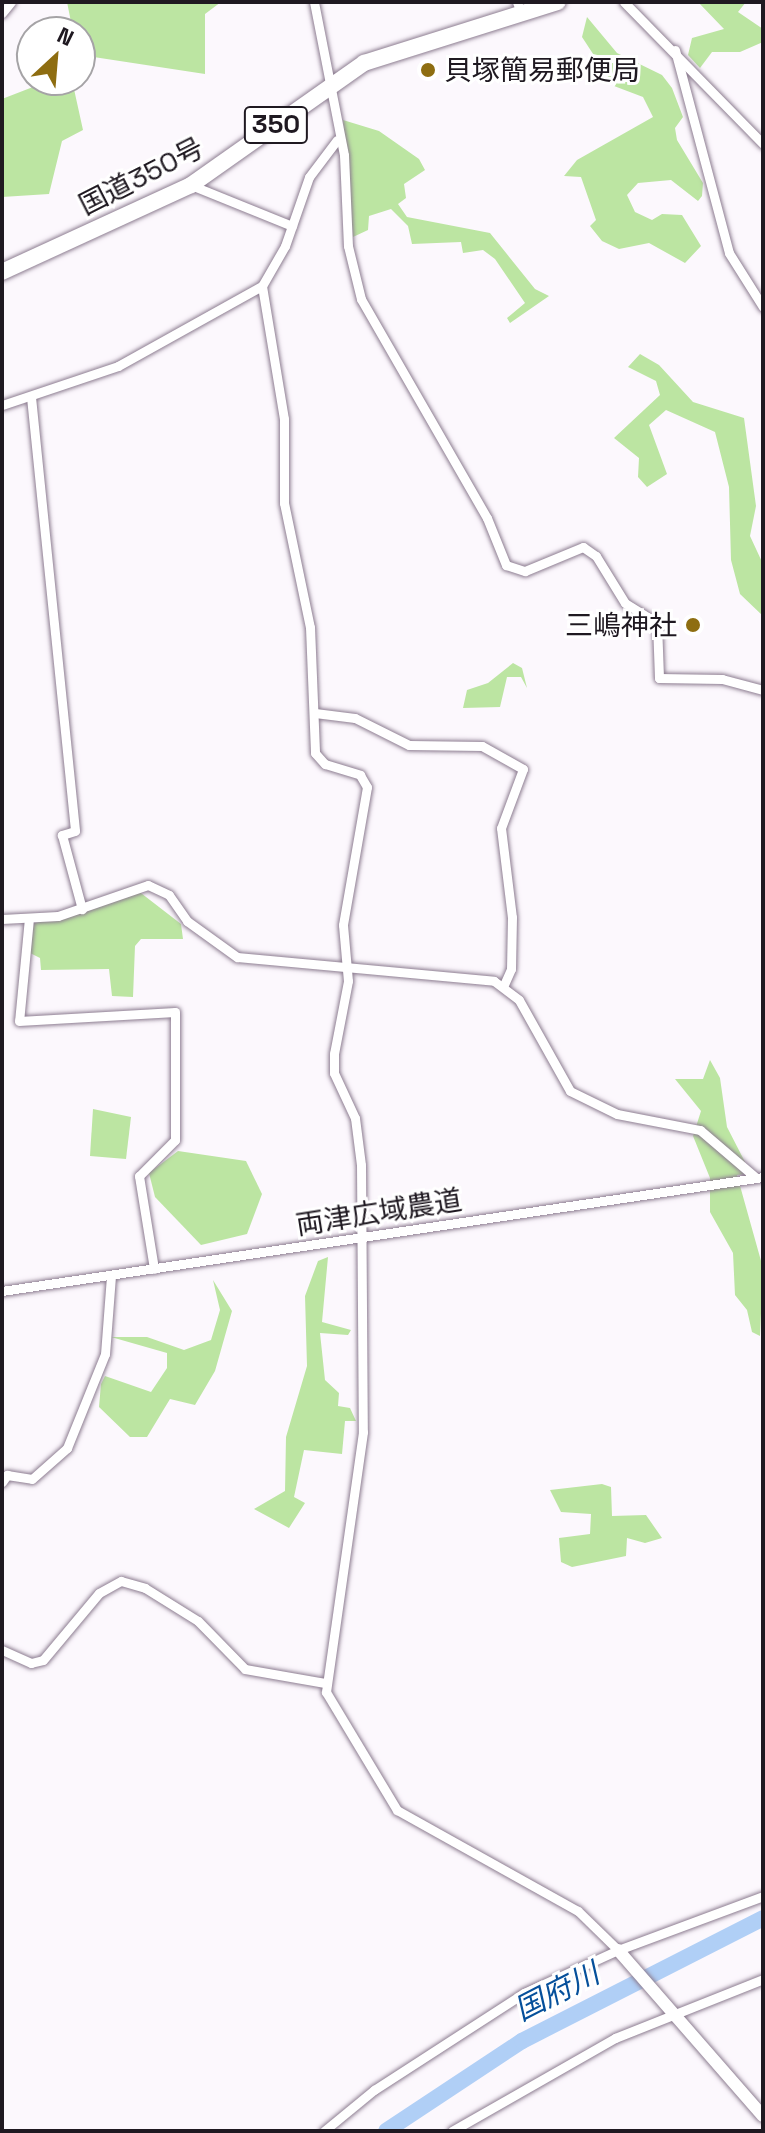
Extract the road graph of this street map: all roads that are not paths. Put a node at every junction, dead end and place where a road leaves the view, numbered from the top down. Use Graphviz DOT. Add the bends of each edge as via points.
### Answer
graph roads {
  1 [pos="11,2"];
  2 [pos="314,2"];
  3 [pos="558,2"];
  4 [pos="624,2"];
  5 [pos="519,8"];
  6 [pos="2,13"];
  7 [pos="675,50"];
  8 [pos="329,83"];
  9 [pos="337,140"];
  10 [pos="763,144"];
  11 [pos="191,185"];
  12 [pos="292,226"];
  13 [pos="2,272"];
  14 [pos="262,286"];
  15 [pos="763,307"];
  16 [pos="31,397"];
  17 [pos="2,405"];
  18 [pos="763,690"];
  19 [pos="315,713"];
  20 [pos="82,909"];
  21 [pos="29,918"];
  22 [pos="2,919"];
  23 [pos="347,968"];
  24 [pos="504,985"];
  25 [pos="759,1177"];
  26 [pos="365,1237"];
  27 [pos="154,1269"];
  28 [pos="111,1276"];
  29 [pos="2,1291"];
  30 [pos="2,1482"];
  31 [pos="2,1650"];
  32 [pos="325,1683"];
  33 [pos="763,1896"];
  34 [pos="618,1950"];
  35 [pos="763,1979"];
  36 [pos="674,2014"];
  37 [pos="763,2116"];
  38 [pos="324,2131"];
  39 [pos="452,2131"];
  1 -- 6 [label="street"];
  2 -- 8 [label="street"];
  3 -- 5 [label="highway, 国道350号 / 350"];
  4 -- 7 [label="street"];
  5 -- 8 [label="highway, 国道350号 / 350" via="385,53"];
  7 -- 10 [label="street"];
  7 -- 15 [label="street" via="729,253"];
  8 -- 9 [label="street"];
  8 -- 11 [label="highway, 国道350号 / 350"];
  9 -- 12 [label="street" via="309,177"];
  9 -- 18 [label="street" via="344,155 348,246 361,299 487,518 506,565 525,571 583,547 625,603 657,623 659,678 722,679"];
  11 -- 12 [label="street"];
  11 -- 13 [label="highway, 国道350号 / 350"];
  12 -- 14 [label="street"];
  14 -- 16 [label="street" via="118,366"];
  14 -- 19 [label="street" via="284,419 284,503 310,627"];
  16 -- 17 [label="street"];
  16 -- 20 [label="street" via="75,831 62,835"];
  19 -- 23 [label="street" via="318,761 360,775 367,787 343,925"];
  19 -- 24 [label="street" via="355,718 409,745 482,746 523,769 501,828 512,917 511,969"];
  20 -- 21 [label="street"];
  20 -- 23 [label="street" via="136,886 158,887 202,935 237,957"];
  21 -- 22 [label="street"];
  21 -- 27 [label="street" via="19,1021 175,1012 175,1140 139,1176"];
  23 -- 24 [label="street"];
  23 -- 26 [label="street" via="334,1073 355,1118"];
  24 -- 25 [label="street" via="519,1000 570,1091 617,1114 700,1130"];
  25 -- 26 [label="street, 両津広域農道"];
  26 -- 27 [label="street, 両津広域農道"];
  26 -- 32 [label="street" via="360,1471"];
  27 -- 28 [label="street, 両津広域農道"];
  28 -- 29 [label="street, 両津広域農道"];
  28 -- 30 [label="street" via="105,1354 67,1448 32,1479 7,1475"];
  31 -- 32 [label="street" via="31,1663 43,1660 99,1593 121,1581 145,1588 198,1621 245,1669"];
  32 -- 34 [label="street" via="334,1715 397,1810 578,1911"];
  33 -- 34 [label="street"];
  34 -- 36 [label="street"];
  34 -- 38 [label="street" via="524,1993 443,2042"];
  35 -- 36 [label="street"];
  36 -- 37 [label="street"];
  36 -- 39 [label="street" via="615,2038"];
}
